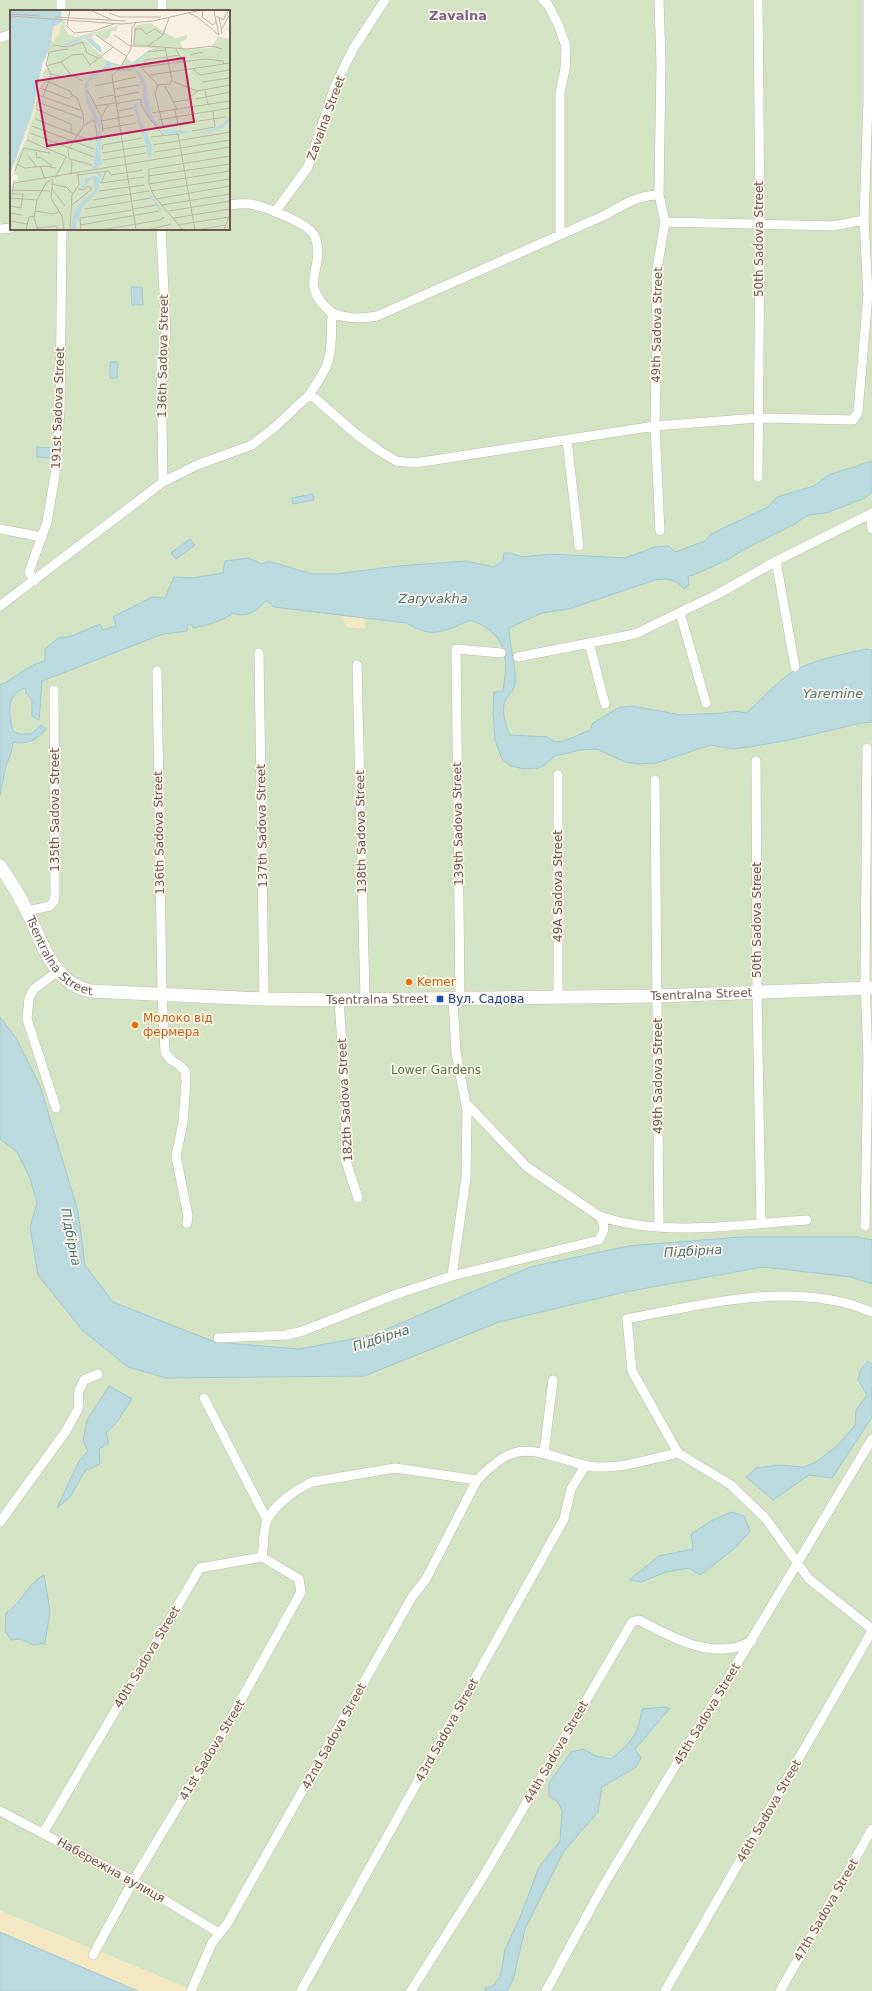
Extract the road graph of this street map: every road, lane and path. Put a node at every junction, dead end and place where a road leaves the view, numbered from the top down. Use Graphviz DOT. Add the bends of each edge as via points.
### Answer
graph roads {
  1 [pos="385,0"];
  2 [pos="543,0"];
  3 [pos="659,0"];
  4 [pos="758,0"];
  5 [pos="868,0"];
  6 [pos="10,34"];
  7 [pos="0,38"];
  8 [pos="659,195"];
  9 [pos="230,205"];
  10 [pos="276,212"];
  11 [pos="864,220"];
  12 [pos="665,222"];
  13 [pos="760,224"];
  14 [pos="10,228"];
  15 [pos="0,229"];
  16 [pos="62,230"];
  17 [pos="161,230"];
  18 [pos="560,234"];
  19 [pos="332,313"];
  20 [pos="310,394"];
  21 [pos="758,418"];
  22 [pos="655,426"];
  23 [pos="567,440"];
  24 [pos="758,477"];
  25 [pos="163,482"];
  26 [pos="871,514"];
  27 [pos="0,530"];
  28 [pos="872,530"];
  29 [pos="660,531"];
  30 [pos="42,537"];
  31 [pos="579,546"];
  32 [pos="776,562"];
  33 [pos="34,581"];
  34 [pos="0,606"];
  35 [pos="680,613"];
  36 [pos="589,643"];
  37 [pos="259,653"];
  38 [pos="501,653"];
  39 [pos="518,657"];
  40 [pos="357,665"];
  41 [pos="795,667"];
  42 [pos="157,671"];
  43 [pos="54,690"];
  44 [pos="706,703"];
  45 [pos="605,704"];
  46 [pos="867,748"];
  47 [pos="756,761"];
  48 [pos="558,775"];
  49 [pos="655,780"];
  50 [pos="0,866"];
  51 [pos="27,911"];
  52 [pos="58,971"];
  53 [pos="869,988"];
  54 [pos="757,992"];
  55 [pos="162,995"];
  56 [pos="558,996"];
  57 [pos="657,996"];
  58 [pos="457,998"];
  59 [pos="264,999"];
  60 [pos="340,1000"];
  61 [pos="365,1000"];
  62 [pos="465,1102"];
  63 [pos="56,1108"];
  64 [pos="358,1198"];
  65 [pos="604,1217"];
  66 [pos="807,1220"];
  67 [pos="187,1223"];
  68 [pos="761,1223"];
  69 [pos="865,1226"];
  70 [pos="659,1227"];
  71 [pos="452,1276"];
  72 [pos="872,1312"];
  73 [pos="218,1338"];
  74 [pos="98,1374"];
  75 [pos="553,1380"];
  76 [pos="204,1398"];
  77 [pos="872,1439"];
  78 [pos="544,1453"];
  79 [pos="678,1453"];
  80 [pos="585,1466"];
  81 [pos="477,1480"];
  82 [pos="267,1520"];
  83 [pos="0,1522"];
  84 [pos="262,1557"];
  85 [pos="798,1565"];
  86 [pos="872,1630"];
  87 [pos="752,1641"];
  88 [pos="0,1811"];
  89 [pos="872,1829"];
  90 [pos="43,1833"];
  91 [pos="133,1881"];
  92 [pos="219,1933"];
  93 [pos="93,1955"];
  94 [pos="191,1991"];
  95 [pos="300,1991"];
  96 [pos="411,1991"];
  97 [pos="546,1991"];
  98 [pos="666,1991"];
  99 [pos="780,1991"];
  1 -- 10 [label="street, Zavalna Street" via="353,49 335,86 308,167"];
  2 -- 18 [label="street" via="558,24 566,46 560,93"];
  3 -- 8 [label="street, 49th Sadova Street"];
  4 -- 13 [label="street, 50th Sadova Street"];
  5 -- 11 [label="street"];
  6 -- 7 [label="street"];
  8 -- 12 [label="street, 49th Sadova Street"];
  8 -- 18 [label="street" via="648,195 633,200"];
  9 -- 10 [label="street" via="250,204"];
  10 -- 19 [label="street" via="303,224 315,235 317,244 312,279 314,292"];
  11 -- 13 [label="street" via="833,226"];
  11 -- 21 [label="street" via="868,294 866,336 856,418"];
  12 -- 13 [label="street"];
  12 -- 22 [label="street, 49th Sadova Street" via="656,275"];
  13 -- 21 [label="street, 50th Sadova Street"];
  14 -- 15 [label="street"];
  16 -- 30 [label="street, 191st Sadova Street" via="59,419 55,475"];
  17 -- 25 [label="street, 136th Sadova Street" via="166,334 161,362"];
  18 -- 19 [label="street" via="377,316 360,319"];
  19 -- 20 [label="street" via="330,350 326,366"];
  20 -- 23 [label="street" via="356,434 396,461 415,463"];
  20 -- 25 [label="street" via="252,445 197,465"];
  21 -- 22 [label="street"];
  21 -- 24 [label="street, 50th Sadova Street"];
  22 -- 23 [label="street"];
  22 -- 29 [label="street, 49th Sadova Street"];
  23 -- 31 [label="street"];
  25 -- 33 [label="street"];
  26 -- 28 [label="street"];
  26 -- 32 [label="street"];
  27 -- 30 [label="street"];
  30 -- 33 [label="street, 191st Sadova Street" via="29,572"];
  32 -- 35 [label="street"];
  32 -- 41 [label="street"];
  33 -- 34 [label="street"];
  35 -- 36 [label="street" via="635,634"];
  35 -- 44 [label="street"];
  36 -- 39 [label="street"];
  36 -- 45 [label="street"];
  37 -- 59 [label="street, 137th Sadova Street"];
  38 -- 58 [label="street, 139th Sadova Street" via="456,649"];
  40 -- 61 [label="street, 138th Sadova Street"];
  42 -- 55 [label="street, 136th Sadova Street"];
  43 -- 51 [label="street, 135th Sadova Street" via="55,895 50,906"];
  46 -- 53 [label="street"];
  47 -- 54 [label="street, 50th Sadova Street"];
  48 -- 56 [label="street, 49A Sadova Street"];
  49 -- 57 [label="street, 49th Sadova Street"];
  50 -- 51 [label="street, Tsentralna Street"];
  51 -- 52 [label="street, Tsentralna Street"];
  52 -- 55 [label="street, Tsentralna Street" via="76,986 90,991"];
  52 -- 63 [label="street" via="34,989 29,998 27,1019"];
  53 -- 54 [label="street, Tsentralna Street"];
  53 -- 69 [label="street"];
  54 -- 57 [label="street, Tsentralna Street"];
  54 -- 68 [label="street, 50th Sadova Street"];
  55 -- 59 [label="street, Tsentralna Street"];
  55 -- 67 [label="street, 136th Sadova Street" via="165,1052 185,1071 186,1082 176,1156 188,1216"];
  56 -- 57 [label="street, Tsentralna Street"];
  56 -- 58 [label="street, Tsentralna Street"];
  57 -- 70 [label="street, 49th Sadova Street"];
  58 -- 61 [label="street, Tsentralna Street"];
  58 -- 62 [label="street, 139th Sadova Street" via="456,1053"];
  59 -- 60 [label="street, Tsentralna Street"];
  60 -- 61 [label="street, Tsentralna Street"];
  60 -- 64 [label="street, 182th Sadova Street" via="346,1104 345,1158"];
  62 -- 65 [label="street" via="527,1167"];
  62 -- 71 [label="street, 139th Sadova Street" via="466,1178"];
  65 -- 70 [label="street" via="627,1224"];
  65 -- 71 [label="street" via="605,1230 600,1240"];
  66 -- 68 [label="street"];
  68 -- 70 [label="street" via="713,1227"];
  71 -- 73 [label="street" via="394,1295 303,1331 286,1335"];
  72 -- 79 [label="street" via="832,1300 793,1295 738,1297 627,1319 632,1371"];
  74 -- 83 [label="street" via="84,1380 79,1391 78,1409 66,1430"];
  75 -- 78 [label="street"];
  76 -- 82 [label="street"];
  77 -- 85 [label="street, 45th Sadova Street"];
  78 -- 80 [label="street, 42nd Sadova Street"];
  78 -- 81 [label="street, 42nd Sadova Street" via="509,1453"];
  79 -- 80 [label="street, 42nd Sadova Street" via="603,1468"];
  79 -- 85 [label="street" via="731,1485 766,1519"];
  80 -- 95 [label="street, 43rd Sadova Street" via="571,1489 564,1519"];
  81 -- 82 [label="street" via="395,1468 312,1482 277,1507"];
  81 -- 92 [label="street, 42nd Sadova Street" via="426,1579 412,1597 231,1917"];
  82 -- 84 [label="street"];
  84 -- 90 [label="street, 40th Sadova Street" via="200,1568"];
  84 -- 91 [label="street, 41st Sadova Street" via="299,1579 301,1592 227,1725"];
  85 -- 86 [label="street" via="809,1579"];
  85 -- 87 [label="street, 45th Sadova Street"];
  86 -- 98 [label="street, 46th Sadova Street"];
  87 -- 96 [label="street, 44th Sadova Street" via="744,1646 710,1649 689,1644 639,1620 632,1622 483,1877"];
  87 -- 97 [label="street, 45th Sadova Street" via="603,1886"];
  88 -- 90 [label="street, Набережна вулиця"];
  89 -- 99 [label="street, 47th Sadova Street"];
  90 -- 91 [label="street, Набережна вулиця"];
  91 -- 92 [label="street, Набережна вулиця"];
  91 -- 93 [label="street, 41st Sadova Street"];
  92 -- 94 [label="street, 42nd Sadova Street"];
}
